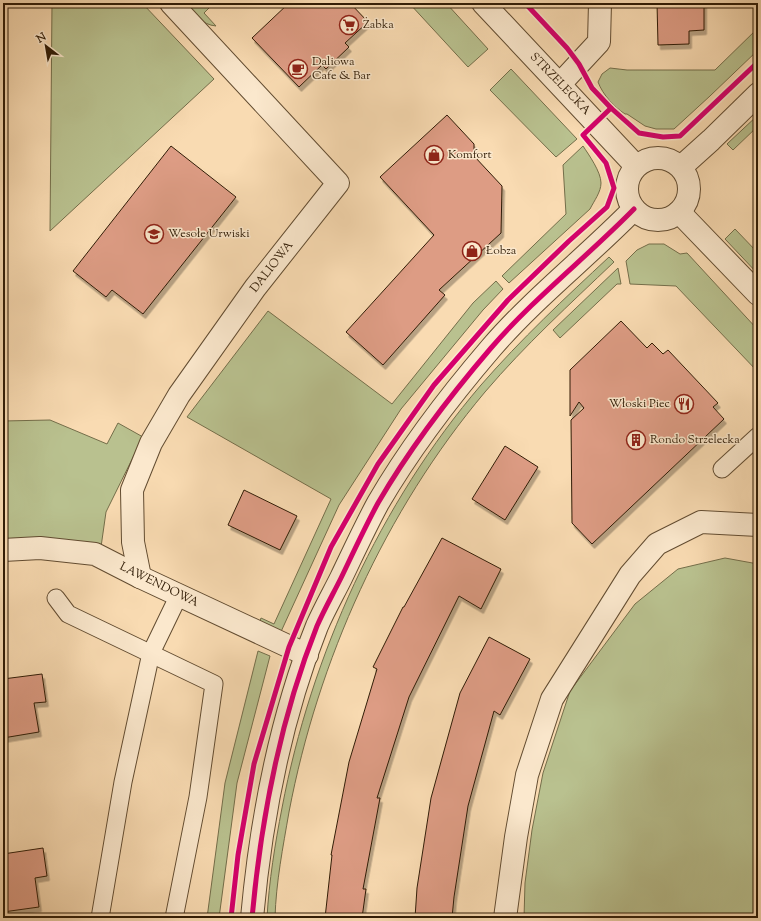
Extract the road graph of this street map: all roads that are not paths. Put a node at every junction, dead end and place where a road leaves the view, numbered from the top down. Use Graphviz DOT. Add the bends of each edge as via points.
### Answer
graph roads {
  1 [pos="171,3"];
  2 [pos="483,3"];
  3 [pos="600,3"];
  4 [pos="560,84"];
  5 [pos="758,94"];
  6 [pos="636,166"];
  7 [pos="682,167"];
  8 [pos="634,209"];
  9 [pos="679,212"];
  10 [pos="758,294"];
  11 [pos="758,436"];
  12 [pos="722,469"];
  13 [pos="758,525"];
  14 [pos="3,550"];
  15 [pos="140,577"];
  16 [pos="179,595"];
  17 [pos="56,598"];
  18 [pos="151,653"];
  19 [pos="307,656"];
  20 [pos="100,918"];
  21 [pos="174,918"];
  22 [pos="252,918"];
  23 [pos="505,918"];
  1 -- 15 [label="street, DALIOWA" via="338,183 255,288 179,395 151,443 132,490 133,542"];
  2 -- 4 [label="street, STRZELECKA"];
  3 -- 4 [label="street" via="599,42"];
  4 -- 6 [label="street, STRZELECKA"];
  5 -- 7 [label="street"];
  6 -- 7 [label="street" via="654,157 673,161"];
  6 -- 8 [label="street" via="630,174 626,192"];
  7 -- 9 [label="street" via="687,176 689,195"];
  8 -- 9 [label="street" via="651,220 661,220"];
  8 -- 19 [label="street" via="544,293 492,347 411,451 378,504 351,557 318,626"];
  9 -- 10 [label="street"];
  11 -- 12 [label="lane"];
  13 -- 23 [label="street" via="701,522 657,544 630,574 552,699 527,775"];
  14 -- 15 [label="street, LAWENDOWA" via="40,548 95,554"];
  15 -- 16 [label="street, LAWENDOWA"];
  16 -- 18 [label="lane"];
  16 -- 19 [label="street, LAWENDOWA"];
  17 -- 18 [label="lane" via="68,614"];
  18 -- 20 [label="lane" via="123,782"];
  18 -- 21 [label="lane" via="214,684 198,797"];
  19 -- 22 [label="street" via="280,745 269,796 257,863"];
}
